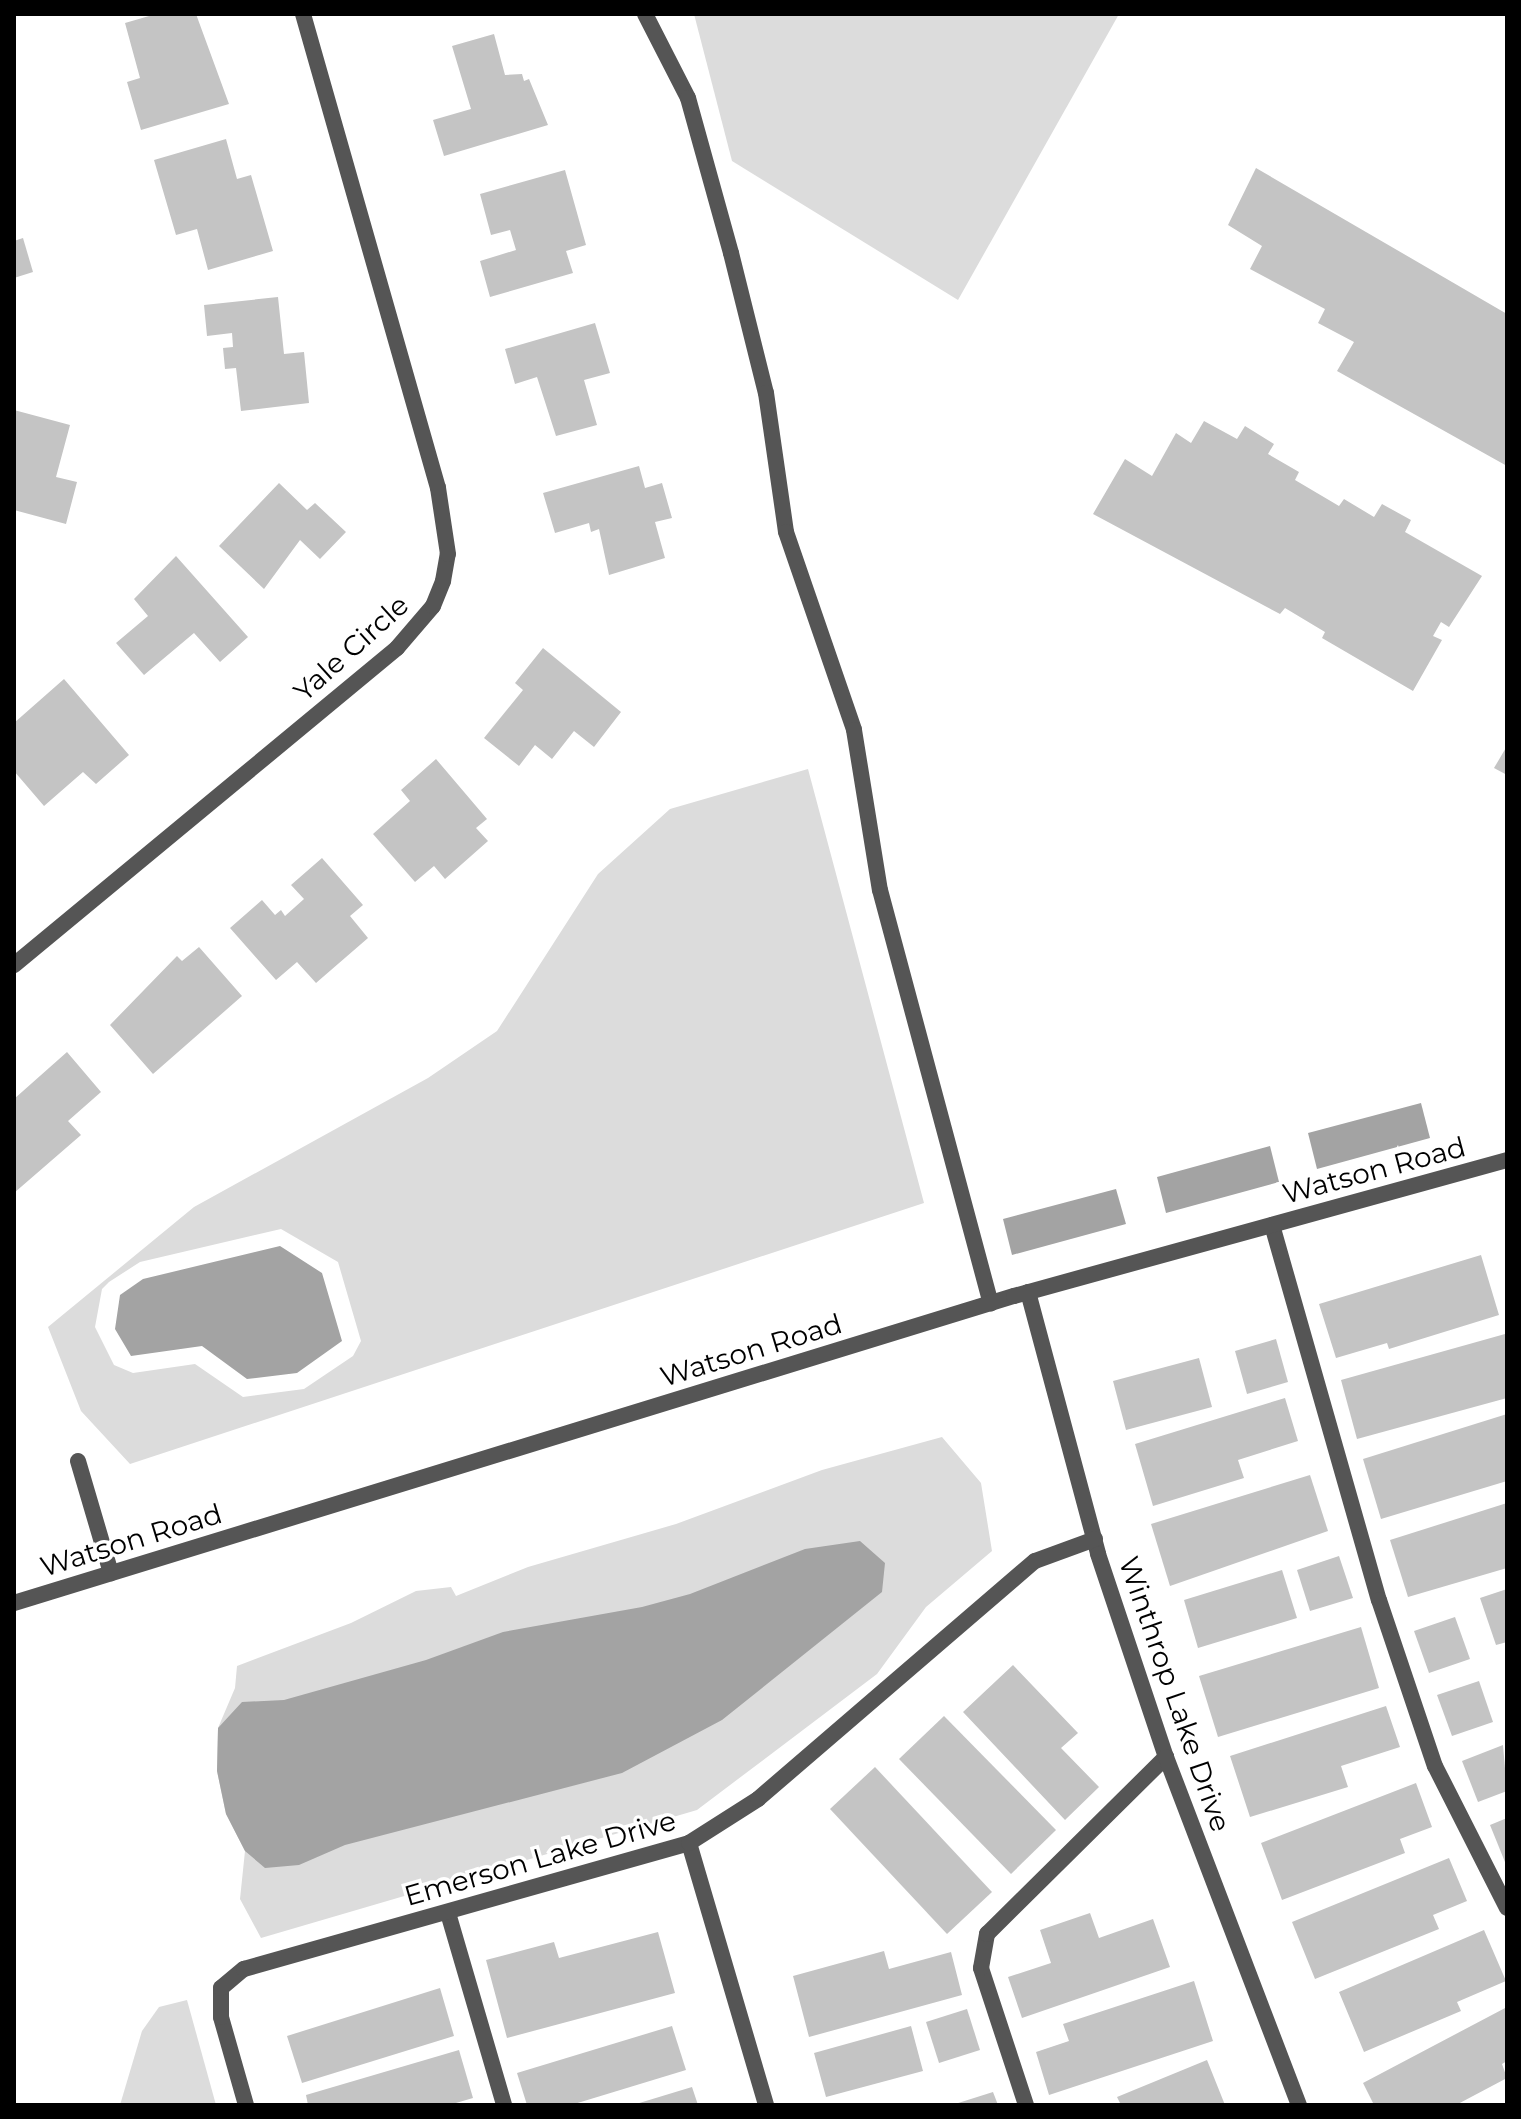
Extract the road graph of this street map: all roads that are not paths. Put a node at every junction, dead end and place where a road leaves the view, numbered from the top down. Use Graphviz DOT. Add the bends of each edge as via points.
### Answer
graph roads {
  1 [pos="303,14"];
  2 [pos="645,14"];
  3 [pos="14,965"];
  4 [pos="1507,1160"];
  5 [pos="1272,1225"];
  6 [pos="1028,1292"];
  7 [pos="991,1303"];
  8 [pos="78,1461"];
  9 [pos="1095,1539"];
  10 [pos="111,1573"];
  11 [pos="14,1603"];
  12 [pos="1166,1757"];
  13 [pos="689,1843"];
  14 [pos="1507,1908"];
  15 [pos="448,1913"];
  16 [pos="246,2105"];
  17 [pos="504,2105"];
  18 [pos="766,2105"];
  19 [pos="1026,2105"];
  20 [pos="1299,2105"];
  1 -- 3 [label="street, Yale Circle" via="438,488 448,554 443,581 418,629 397,648"];
  2 -- 7 [label="street" via="688,98 731,253 766,393 786,532 854,730 880,890"];
  4 -- 5 [label="street, Watson Road"];
  5 -- 6 [label="street, Watson Road"];
  5 -- 14 [label="street" via="1379,1600 1435,1766"];
  6 -- 7 [label="street, Watson Road"];
  6 -- 9 [label="street, Winthrop Lake Drive"];
  7 -- 10 [label="street, Watson Road"];
  8 -- 10 [label="street"];
  9 -- 12 [label="street, Winthrop Lake Drive"];
  9 -- 13 [label="street, Emerson Lake Drive" via="1035,1561 758,1799"];
  10 -- 11 [label="street, Watson Road"];
  12 -- 19 [label="street" via="987,1934 981,1968"];
  12 -- 20 [label="street, Winthrop Lake Drive"];
  13 -- 15 [label="street, Emerson Lake Drive"];
  13 -- 18 [label="street"];
  15 -- 16 [label="street, Emerson Lake Drive" via="244,1969 221,1988 221,2017"];
  15 -- 17 [label="street"];
}
